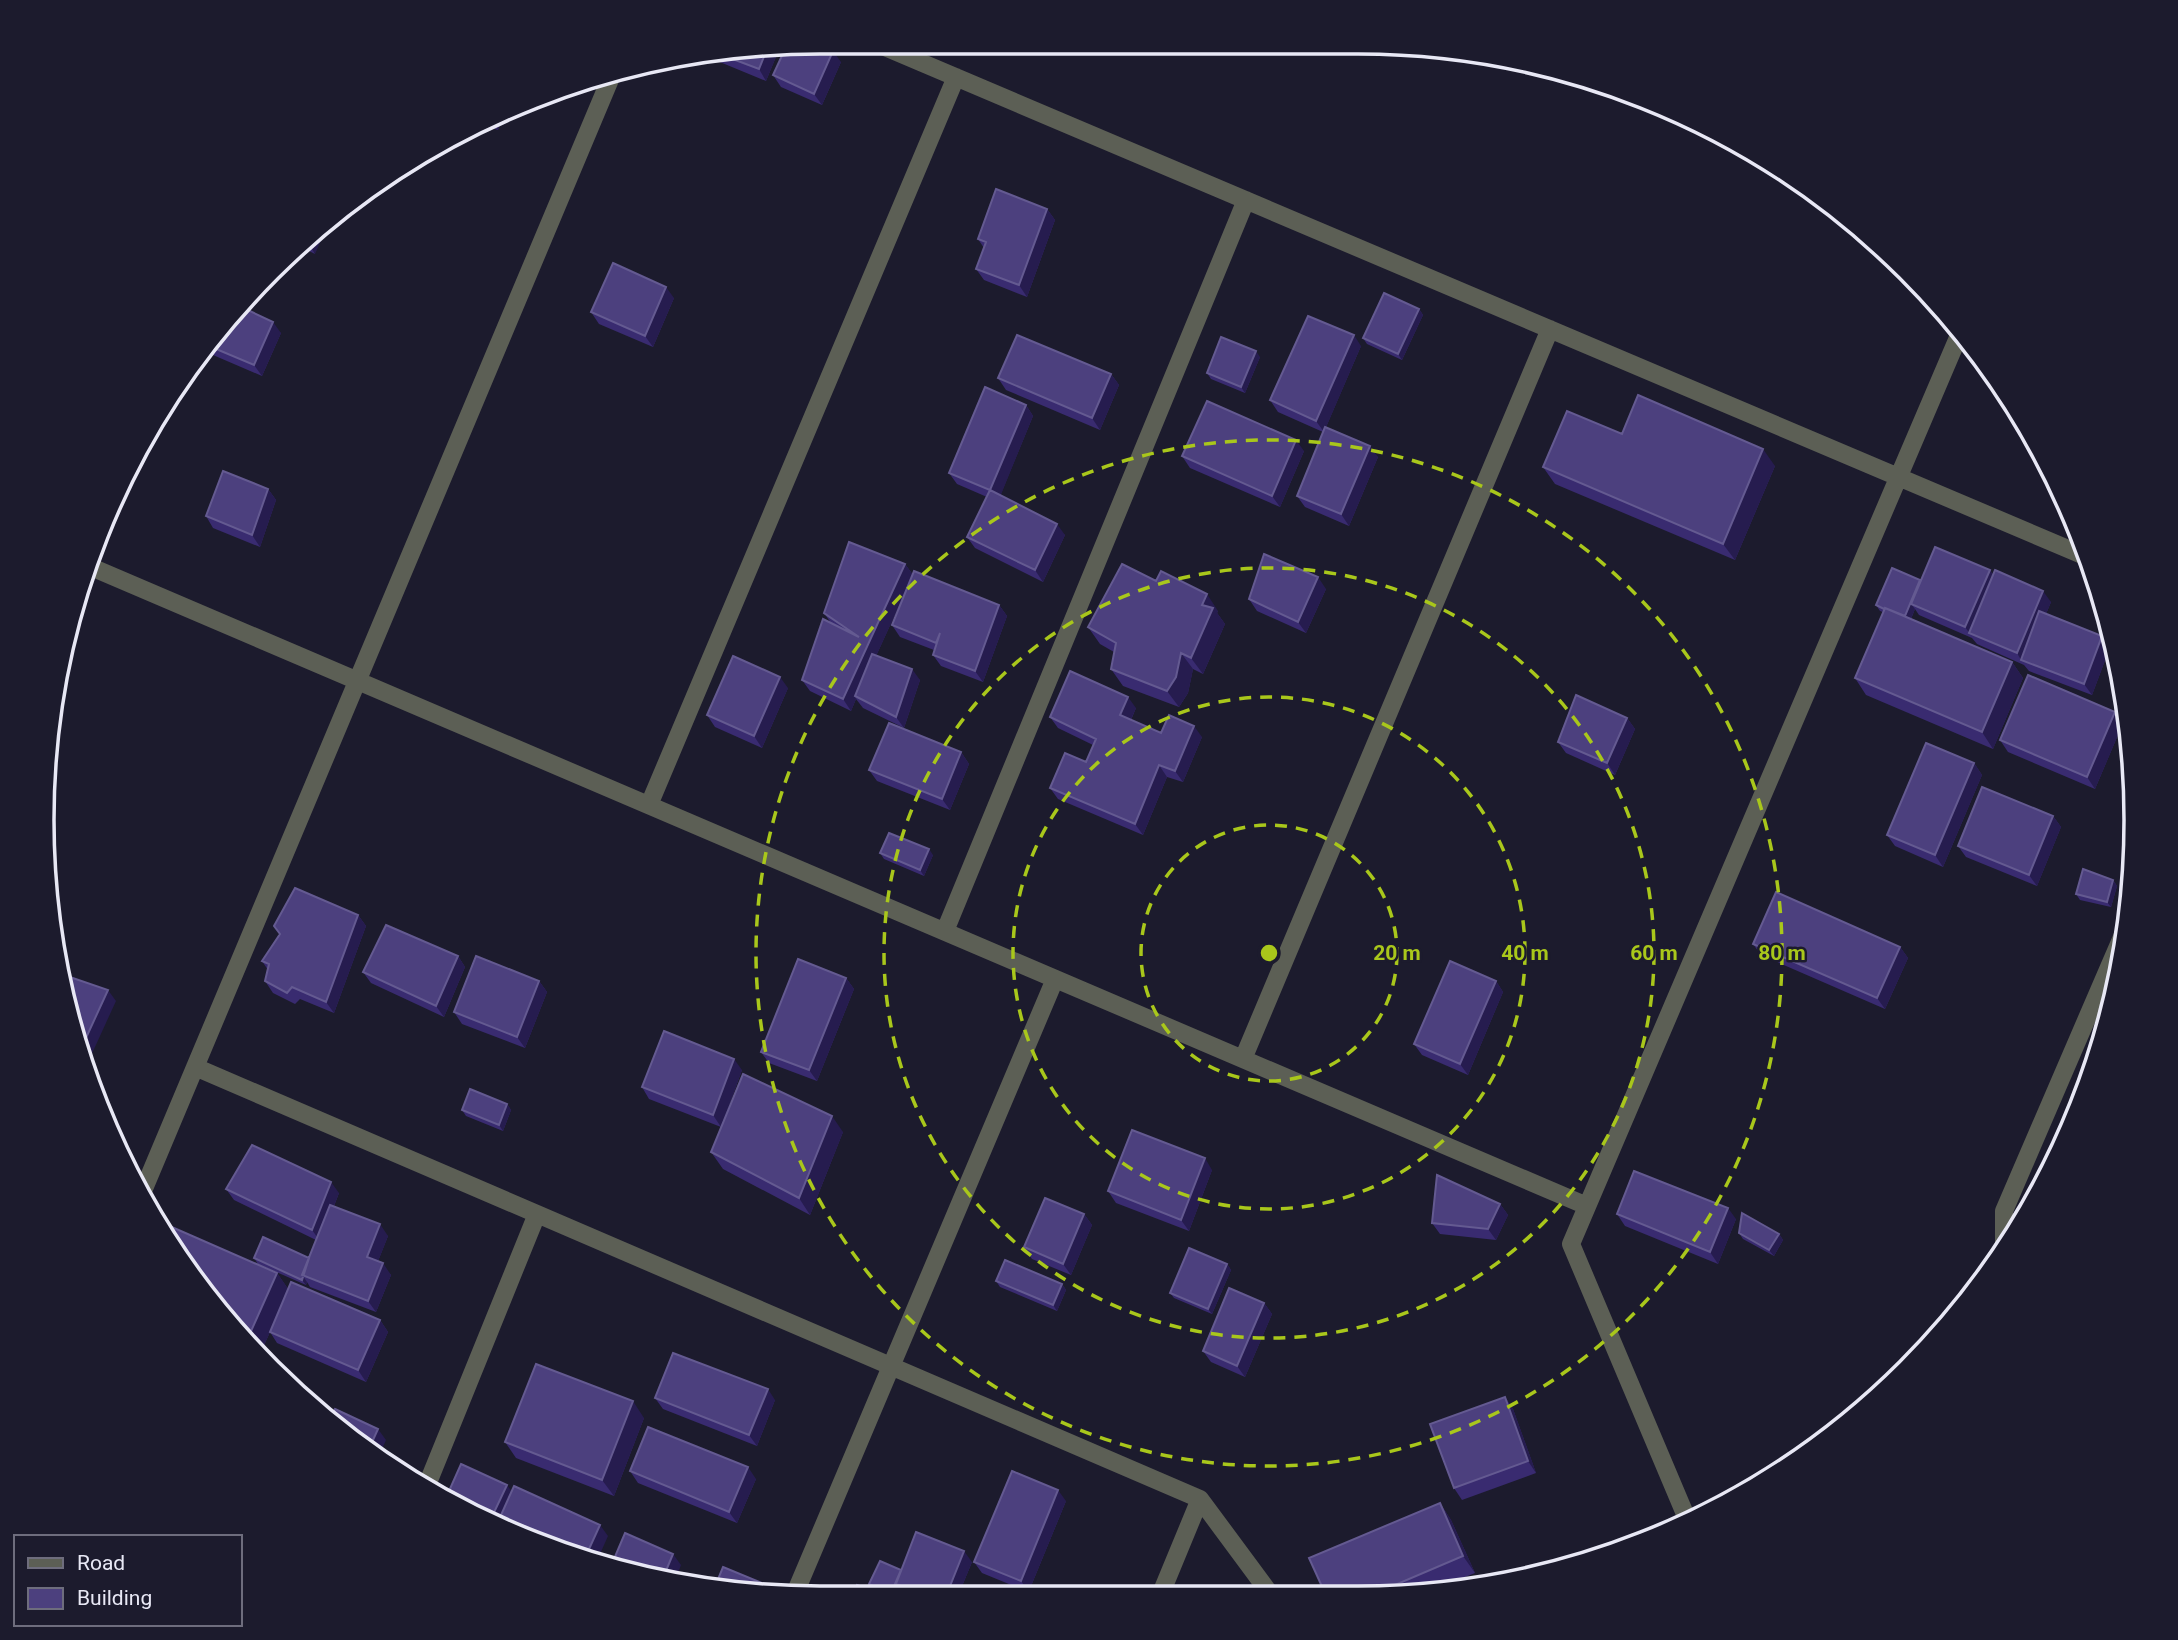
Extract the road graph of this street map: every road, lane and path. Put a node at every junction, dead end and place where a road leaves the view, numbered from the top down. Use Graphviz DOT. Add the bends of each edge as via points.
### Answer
graph roads {
  1 [pos="901,54"];
  2 [pos="956,77"];
  3 [pos="608,84"];
  4 [pos="1246,200"];
  5 [pos="1550,329"];
  6 [pos="1956,342"];
  7 [pos="1899,477"];
  8 [pos="2074,552"];
  9 [pos="97,569"];
  10 [pos="357,681"];
  11 [pos="649,805"];
  12 [pos="945,932"];
  13 [pos="1055,979"];
  14 [pos="2106,983"];
  15 [pos="1243,1059"];
  16 [pos="195,1067"];
  17 [pos="146,1183"];
  18 [pos="1587,1206"];
  19 [pos="537,1214"];
  20 [pos="2004,1230"];
  21 [pos="891,1366"];
  22 [pos="430,1478"];
  23 [pos="1200,1499"];
  24 [pos="1684,1512"];
  25 [pos="798,1585"];
  26 [pos="1164,1586"];
  27 [pos="1264,1586"];
  1 -- 2 [label="street"];
  2 -- 4 [label="street"];
  2 -- 11 [label="street"];
  3 -- 10 [label="street"];
  4 -- 5 [label="street"];
  4 -- 12 [label="street"];
  5 -- 7 [label="street"];
  5 -- 15 [label="street"];
  6 -- 7 [label="street"];
  7 -- 8 [label="street"];
  7 -- 18 [label="street"];
  9 -- 10 [label="street"];
  10 -- 11 [label="street"];
  10 -- 16 [label="street"];
  11 -- 12 [label="street"];
  12 -- 13 [label="street"];
  13 -- 15 [label="street"];
  13 -- 21 [label="street"];
  14 -- 20 [label="street" via="2004,1211"];
  15 -- 18 [label="street"];
  16 -- 17 [label="street"];
  16 -- 19 [label="street"];
  18 -- 24 [label="street" via="1571,1244"];
  19 -- 21 [label="street"];
  19 -- 22 [label="street"];
  21 -- 23 [label="street"];
  21 -- 25 [label="street"];
  23 -- 26 [label="street"];
  23 -- 27 [label="street"];
}
